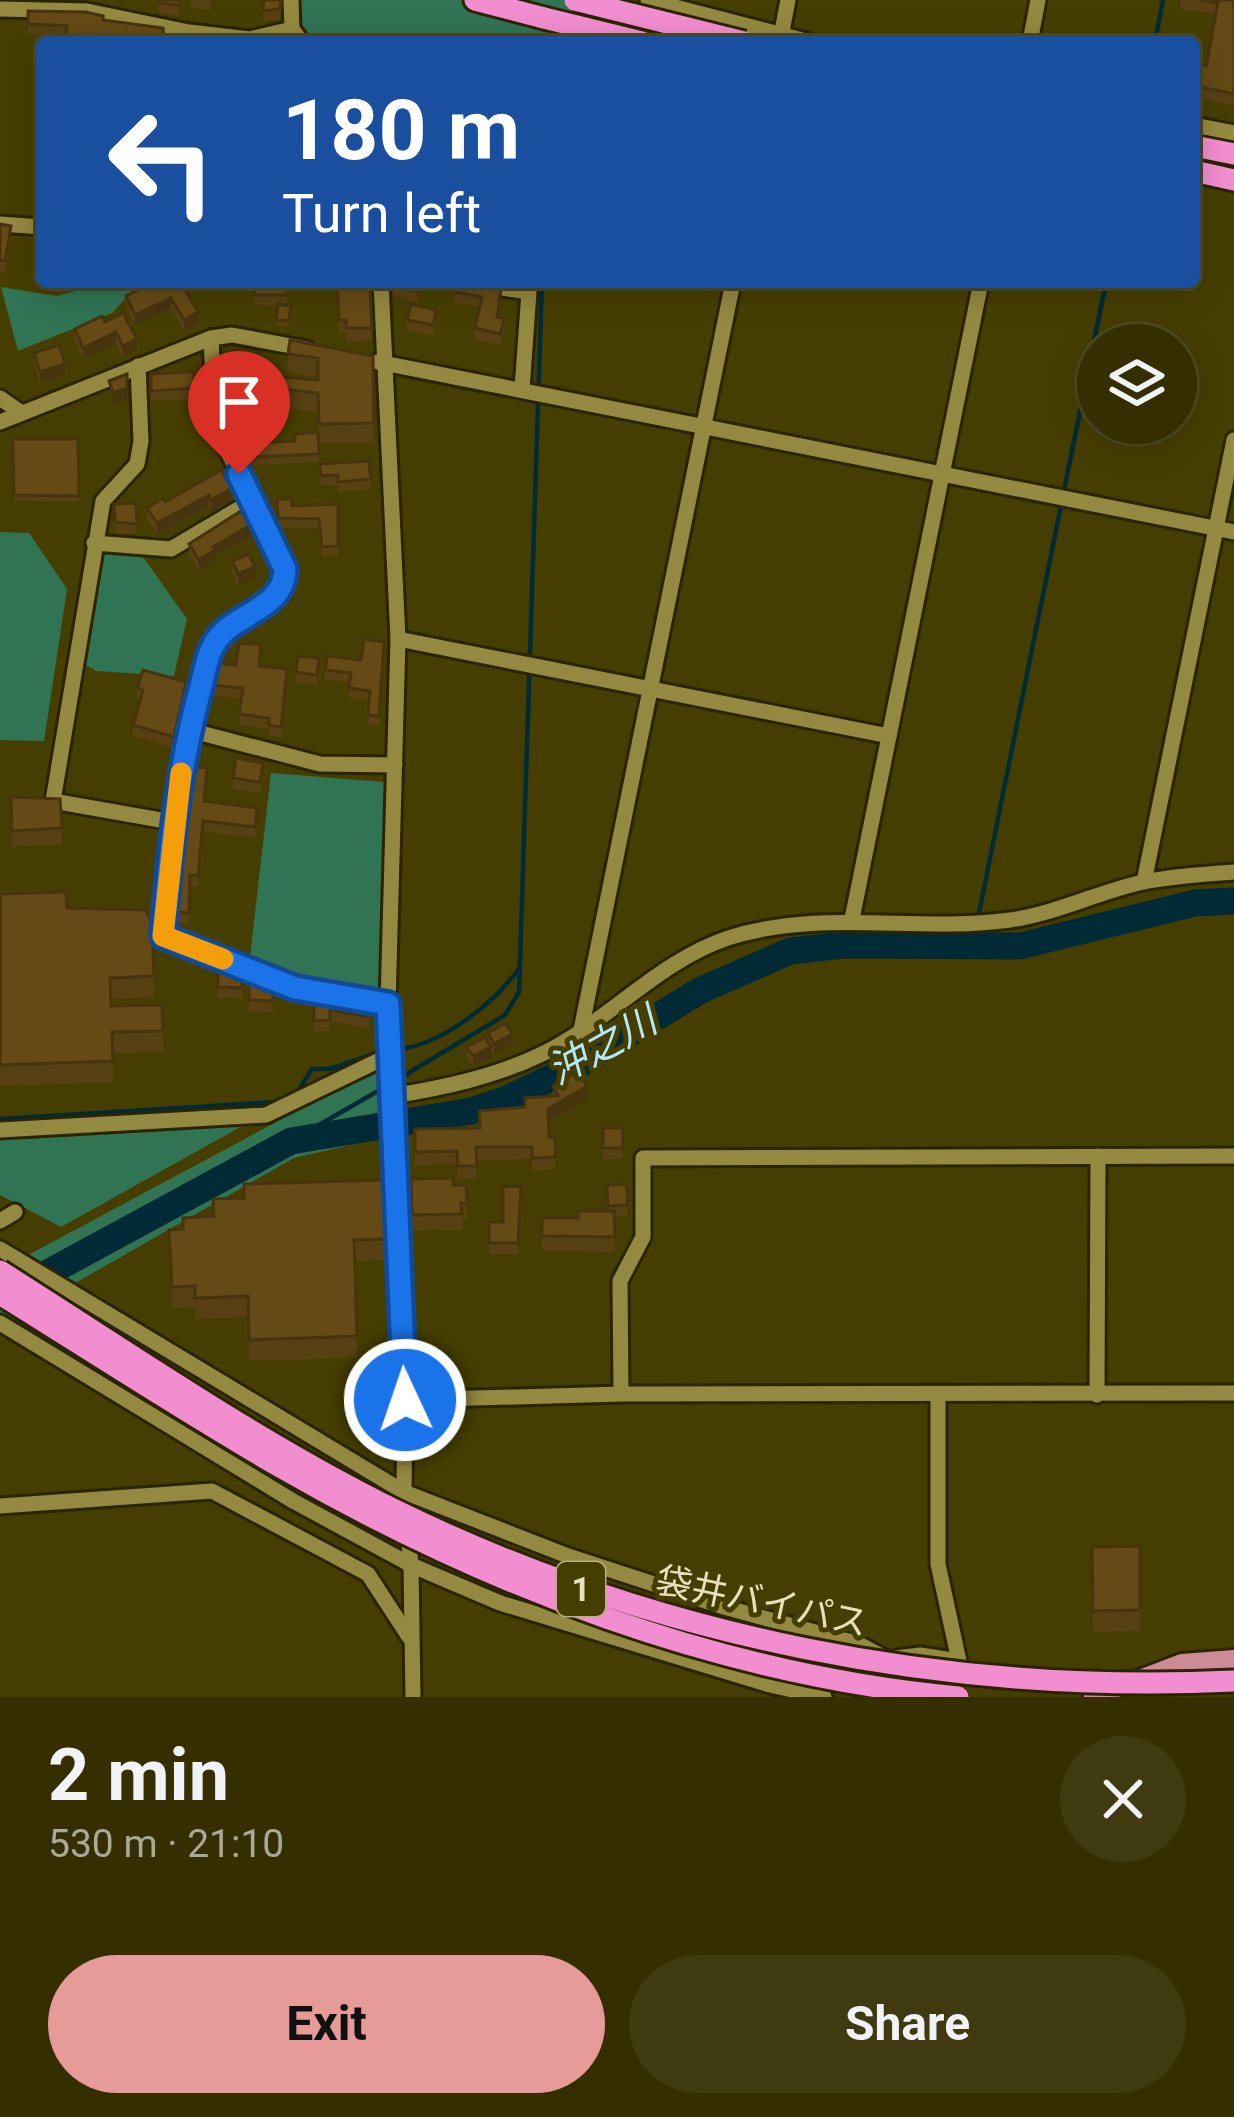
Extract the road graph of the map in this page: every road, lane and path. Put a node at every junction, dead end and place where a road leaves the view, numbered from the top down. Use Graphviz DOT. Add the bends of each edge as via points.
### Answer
graph roads {
  1 [pos="292,0"];
  2 [pos="476,0"];
  3 [pos="575,0"];
  4 [pos="597,0"];
  5 [pos="648,0"];
  6 [pos="788,0"];
  7 [pos="1038,0"];
  8 [pos="0,10"];
  9 [pos="297,35"];
  10 [pos="184,36"];
  11 [pos="588,36"];
  12 [pos="618,36"];
  13 [pos="720,36"];
  14 [pos="771,36"];
  15 [pos="782,36"];
  16 [pos="1031,36"];
  17 [pos="1200,126"];
  18 [pos="1234,133"];
  19 [pos="1200,147"];
  20 [pos="1234,154"];
  21 [pos="1200,172"];
  22 [pos="1234,180"];
  23 [pos="0,224"];
  24 [pos="36,227"];
  25 [pos="381,288"];
  26 [pos="501,288"];
  27 [pos="732,288"];
  28 [pos="980,288"];
  29 [pos="211,338"];
  30 [pos="319,351"];
  31 [pos="362,359"];
  32 [pos="384,363"];
  33 [pos="138,366"];
  34 [pos="524,390"];
  35 [pos="0,398"];
  36 [pos="20,412"];
  37 [pos="0,422"];
  38 [pos="704,426"];
  39 [pos="1234,440"];
  40 [pos="943,474"];
  41 [pos="252,501"];
  42 [pos="1215,529"];
  43 [pos="1234,532"];
  44 [pos="94,544"];
  45 [pos="398,639"];
  46 [pos="651,688"];
  47 [pos="189,730"];
  48 [pos="889,736"];
  49 [pos="394,764"];
  50 [pos="172,823"];
  51 [pos="1234,872"];
  52 [pos="1144,882"];
  53 [pos="852,919"];
  54 [pos="388,1004"];
  55 [pos="581,1030"];
  56 [pos="390,1055"];
  57 [pos="392,1096"];
  58 [pos="0,1130"];
  59 [pos="1098,1156"];
  60 [pos="1234,1156"];
  61 [pos="0,1250"];
  62 [pos="0,1271"];
  63 [pos="0,1294"];
  64 [pos="5,1326"];
  65 [pos="1234,1393"];
  66 [pos="621,1394"];
  67 [pos="938,1394"];
  68 [pos="1097,1395"];
  69 [pos="405,1400"];
  70 [pos="404,1492"];
  71 [pos="0,1506"];
  72 [pos="411,1565"];
  73 [pos="411,1641"];
  74 [pos="887,1659"];
  75 [pos="1234,1659"];
  76 [pos="1234,1681"];
  77 [pos="413,1697"];
  78 [pos="824,1697"];
  79 [pos="916,1697"];
  80 [pos="958,1697"];
  81 [pos="1093,1697"];
  1 -- 9 [label="street"];
  2 -- 12 [label="highway, bridge"];
  3 -- 13 [label="highway, bridge"];
  4 -- 11 [label="street"];
  5 -- 14 [label="street"];
  6 -- 15 [label="street"];
  7 -- 16 [label="street"];
  8 -- 10 [label="street" via="87,11"];
  17 -- 18 [label="street"];
  19 -- 20 [label="highway"];
  21 -- 22 [label="highway"];
  23 -- 24 [label="street"];
  25 -- 32 [label="street"];
  26 -- 34 [label="street" via="529,292"];
  27 -- 38 [label="street"];
  28 -- 40 [label="street"];
  29 -- 30 [label="street"];
  29 -- 33 [label="street"];
  29 -- 41 [label="street" via="226,448"];
  31 -- 32 [label="street"];
  32 -- 34 [label="street"];
  32 -- 45 [label="street"];
  33 -- 36 [label="street"];
  33 -- 44 [label="street" via="137,464 103,501"];
  34 -- 38 [label="street"];
  35 -- 36 [label="street"];
  36 -- 37 [label="street"];
  38 -- 40 [label="street"];
  38 -- 46 [label="street"];
  39 -- 42 [label="street"];
  40 -- 42 [label="street"];
  40 -- 48 [label="street"];
  41 -- 44 [label="street" via="171,549"];
  41 -- 47 [label="street" via="285,583 214,642"];
  42 -- 43 [label="street"];
  42 -- 52 [label="street"];
  44 -- 50 [label="street" via="53,801"];
  45 -- 46 [label="street"];
  45 -- 49 [label="street"];
  46 -- 48 [label="street"];
  46 -- 55 [label="street"];
  47 -- 49 [label="street" via="320,764"];
  47 -- 50 [label="street"];
  48 -- 53 [label="street"];
  49 -- 54 [label="street"];
  50 -- 54 [label="street" via="158,934 295,988"];
  51 -- 52 [label="street"];
  52 -- 53 [label="street" via="1017,919 935,926"];
  53 -- 55 [label="street" via="729,938 683,956"];
  54 -- 56 [label="street"];
  55 -- 57 [label="street" via="541,1054 451,1086"];
  56 -- 57 [label="street"];
  56 -- 58 [label="street" via="266,1115"];
  57 -- 69 [label="street"];
  59 -- 60 [label="street"];
  59 -- 66 [label="street" via="643,1158 643,1237 620,1281"];
  59 -- 68 [label="street"];
  61 -- 70 [label="street"];
  62 -- 76 [label="highway, 袋井バイパス / 1, bridge" via="393,1509 623,1604 769,1642 950,1672 1139,1686"];
  63 -- 80 [label="highway, 袋井バイパス / 1, bridge" via="280,1467 544,1595 761,1664"];
  64 -- 72 [label="street"];
  65 -- 68 [label="street"];
  66 -- 67 [label="street"];
  66 -- 69 [label="street"];
  67 -- 68 [label="street"];
  67 -- 74 [label="street" via="938,1564 959,1661"];
  69 -- 70 [label="street"];
  70 -- 72 [label="street"];
  70 -- 74 [label="street" via="568,1556"];
  71 -- 73 [label="street" via="212,1491 368,1574"];
  72 -- 73 [label="street"];
  72 -- 78 [label="street" via="500,1603"];
  73 -- 77 [label="street"];
  74 -- 79 [label="street"];
  75 -- 81 [label="main road" via="1182,1664"];
}
